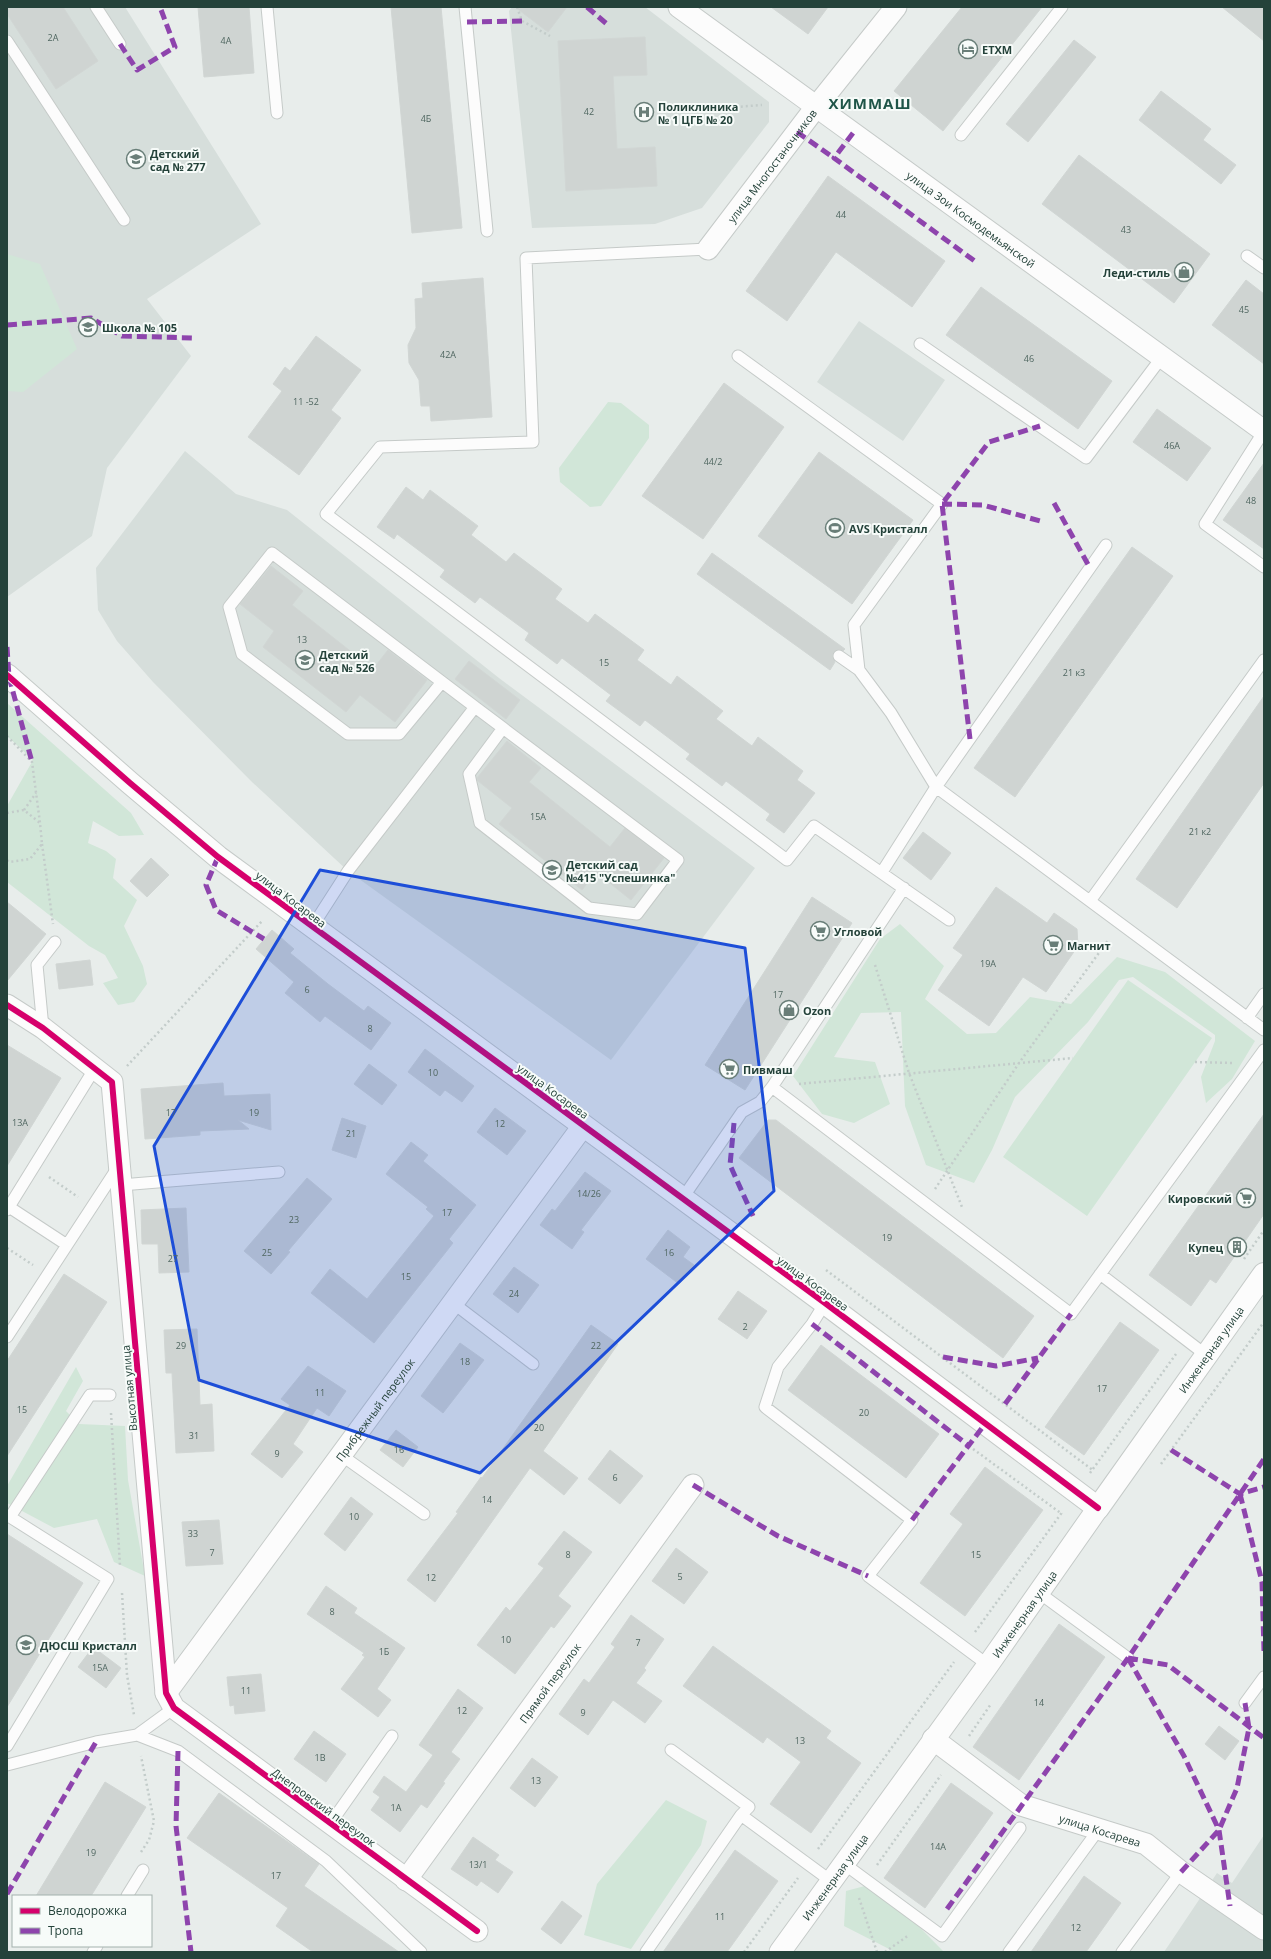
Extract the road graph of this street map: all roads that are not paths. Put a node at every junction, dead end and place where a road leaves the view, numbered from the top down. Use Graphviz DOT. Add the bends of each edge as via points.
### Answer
graph roads {
  1 [pos="96,7"];
  2 [pos="267,7"];
  3 [pos="465,7"];
  4 [pos="679,7"];
  5 [pos="896,7"];
  6 [pos="1062,7"];
  7 [pos="7,41"];
  8 [pos="120,44"];
  9 [pos="816,107"];
  10 [pos="277,113"];
  11 [pos="961,135"];
  12 [pos="124,220"];
  13 [pos="487,231"];
  14 [pos="708,250"];
  15 [pos="1247,256"];
  16 [pos="1264,268"];
  17 [pos="920,344"];
  18 [pos="738,356"];
  19 [pos="1162,357"];
  20 [pos="1264,431"];
  21 [pos="1106,545"];
  22 [pos="1264,566"];
  23 [pos="839,656"];
  24 [pos="1264,660"];
  25 [pos="859,670"];
  26 [pos="7,675"];
  27 [pos="442,682"];
  28 [pos="475,707"];
  29 [pos="503,728"];
  30 [pos="936,788"];
  31 [pos="882,872"];
  32 [pos="904,888"];
  33 [pos="1090,901"];
  34 [pos="949,920"];
  35 [pos="312,926"];
  36 [pos="55,942"];
  37 [pos="1264,994"];
  38 [pos="7,1005"];
  39 [pos="1247,1018"];
  40 [pos="44,1028"];
  41 [pos="1264,1030"];
  42 [pos="1264,1050"];
  43 [pos="94,1068"];
  44 [pos="772,1087"];
  45 [pos="583,1126"];
  46 [pos="279,1172"];
  47 [pos="120,1175"];
  48 [pos="682,1199"];
  49 [pos="8,1209"];
  50 [pos="67,1245"];
  51 [pos="1100,1274"];
  52 [pos="1264,1274"];
  53 [pos="453,1303"];
  54 [pos="825,1304"];
  55 [pos="7,1337"];
  56 [pos="1206,1355"];
  57 [pos="533,1364"];
  58 [pos="110,1395"];
  59 [pos="341,1455"];
  60 [pos="693,1485"];
  61 [pos="1098,1508"];
  62 [pos="424,1514"];
  63 [pos="1038,1592"];
  64 [pos="1128,1658"];
  65 [pos="988,1665"];
  66 [pos="1264,1677"];
  67 [pos="170,1700"];
  68 [pos="1245,1703"];
  69 [pos="137,1735"];
  70 [pos="392,1736"];
  71 [pos="933,1739"];
  72 [pos="7,1746"];
  73 [pos="671,1750"];
  74 [pos="7,1765"];
  75 [pos="741,1814"];
  76 [pos="330,1824"];
  77 [pos="1020,1828"];
  78 [pos="1099,1829"];
  79 [pos="844,1863"];
  80 [pos="143,1870"];
  81 [pos="1181,1872"];
  82 [pos="406,1880"];
  83 [pos="831,1881"];
  84 [pos="128,1895"];
  85 [pos="1264,1929"];
  86 [pos="477,1931"];
  87 [pos="421,1952"];
  88 [pos="646,1952"];
  89 [pos="780,1952"];
  90 [pos="1009,1952"];
  91 [pos="1122,1952"];
  1 -- 8 [label="lane"];
  2 -- 10 [label="lane"];
  3 -- 13 [label="lane"];
  4 -- 9 [label="street, улица Зои Космодемьянской"];
  5 -- 9 [label="street, улица Многостаночников"];
  6 -- 11 [label="lane"];
  7 -- 12 [label="lane"];
  9 -- 14 [label="street, улица Многостаночников"];
  9 -- 19 [label="street, улица Зои Космодемьянской"];
  14 -- 31 [label="lane" via="526,258 533,442 380,447 326,514 787,860 814,826"];
  15 -- 16 [label="lane"];
  17 -- 19 [label="lane" via="1086,458"];
  18 -- 25 [label="lane" via="942,504 854,625"];
  19 -- 20 [label="street, улица Зои Космодемьянской"];
  20 -- 22 [label="lane" via="1205,524"];
  21 -- 30 [label="lane"];
  23 -- 25 [label="lane"];
  24 -- 33 [label="lane"];
  25 -- 30 [label="lane" via="891,713"];
  26 -- 35 [label="street, улица Косарева" via="200,842"];
  27 -- 27 [label="lane" via="272,553 229,607 242,654 348,734 399,734"];
  27 -- 28 [label="lane"];
  28 -- 29 [label="lane"];
  28 -- 35 [label="lane" via="348,872"];
  29 -- 29 [label="lane" via="678,860 637,914 589,908 480,823 469,774"];
  30 -- 31 [label="lane"];
  30 -- 33 [label="lane"];
  31 -- 32 [label="lane"];
  32 -- 34 [label="lane"];
  32 -- 44 [label="lane"];
  33 -- 39 [label="lane"];
  35 -- 45 [label="street, улица Косарева"];
  36 -- 40 [label="lane" via="37,965"];
  37 -- 39 [label="lane"];
  38 -- 40 [label="street"];
  39 -- 41 [label="lane"];
  40 -- 43 [label="street"];
  42 -- 51 [label="lane"];
  43 -- 47 [label="street, Высотная улица" via="112,1082"];
  43 -- 49 [label="lane"];
  44 -- 48 [label="lane" via="760,1102 742,1112"];
  44 -- 51 [label="lane" via="1071,1314"];
  45 -- 48 [label="street, улица Косарева"];
  45 -- 53 [label="street, Прибрежный переулок"];
  46 -- 47 [label="lane"];
  47 -- 50 [label="lane" via="92,1207"];
  47 -- 67 [label="street, Высотная улица"];
  48 -- 54 [label="street, улица Косарева"];
  49 -- 50 [label="lane"];
  50 -- 55 [label="lane"];
  51 -- 56 [label="lane"];
  52 -- 56 [label="street, Инженерная улица"];
  53 -- 57 [label="lane"];
  53 -- 59 [label="street, Прибрежный переулок"];
  54 -- 61 [label="street, улица Косарева"];
  54 -- 65 [label="lane" via="778,1367 765,1407 912,1520 868,1576"];
  56 -- 61 [label="street, Инженерная улица"];
  58 -- 72 [label="lane" via="90,1395 10,1518 108,1579"];
  59 -- 62 [label="lane"];
  59 -- 67 [label="street, Прибрежный переулок"];
  60 -- 82 [label="street, Прямой переулок"];
  61 -- 63 [label="street, Инженерная улица"];
  63 -- 64 [label="lane"];
  63 -- 65 [label="street, Инженерная улица"];
  65 -- 71 [label="street, Инженерная улица"];
  66 -- 68 [label="lane"];
  67 -- 69 [label="lane"];
  67 -- 76 [label="street, Днепровский переулок"];
  69 -- 74 [label="lane" via="96,1742"];
  69 -- 87 [label="lane" via="178,1751 326,1861"];
  70 -- 76 [label="lane"];
  71 -- 78 [label="street, улица Косарева" via="1021,1805"];
  71 -- 79 [label="street, Инженерная улица"];
  73 -- 75 [label="lane" via="749,1807"];
  75 -- 83 [label="lane"];
  75 -- 88 [label="lane"];
  76 -- 82 [label="street, Днепровский переулок"];
  77 -- 79 [label="lane" via="942,1936"];
  78 -- 81 [label="street, улица Косарева" via="1146,1844"];
  78 -- 90 [label="lane"];
  79 -- 83 [label="street, Инженерная улица"];
  80 -- 84 [label="lane"];
  81 -- 85 [label="street, улица Косарева"];
  81 -- 91 [label="lane"];
  82 -- 86 [label="street, Днепровский переулок"];
  83 -- 89 [label="street, Инженерная улица"];
}
